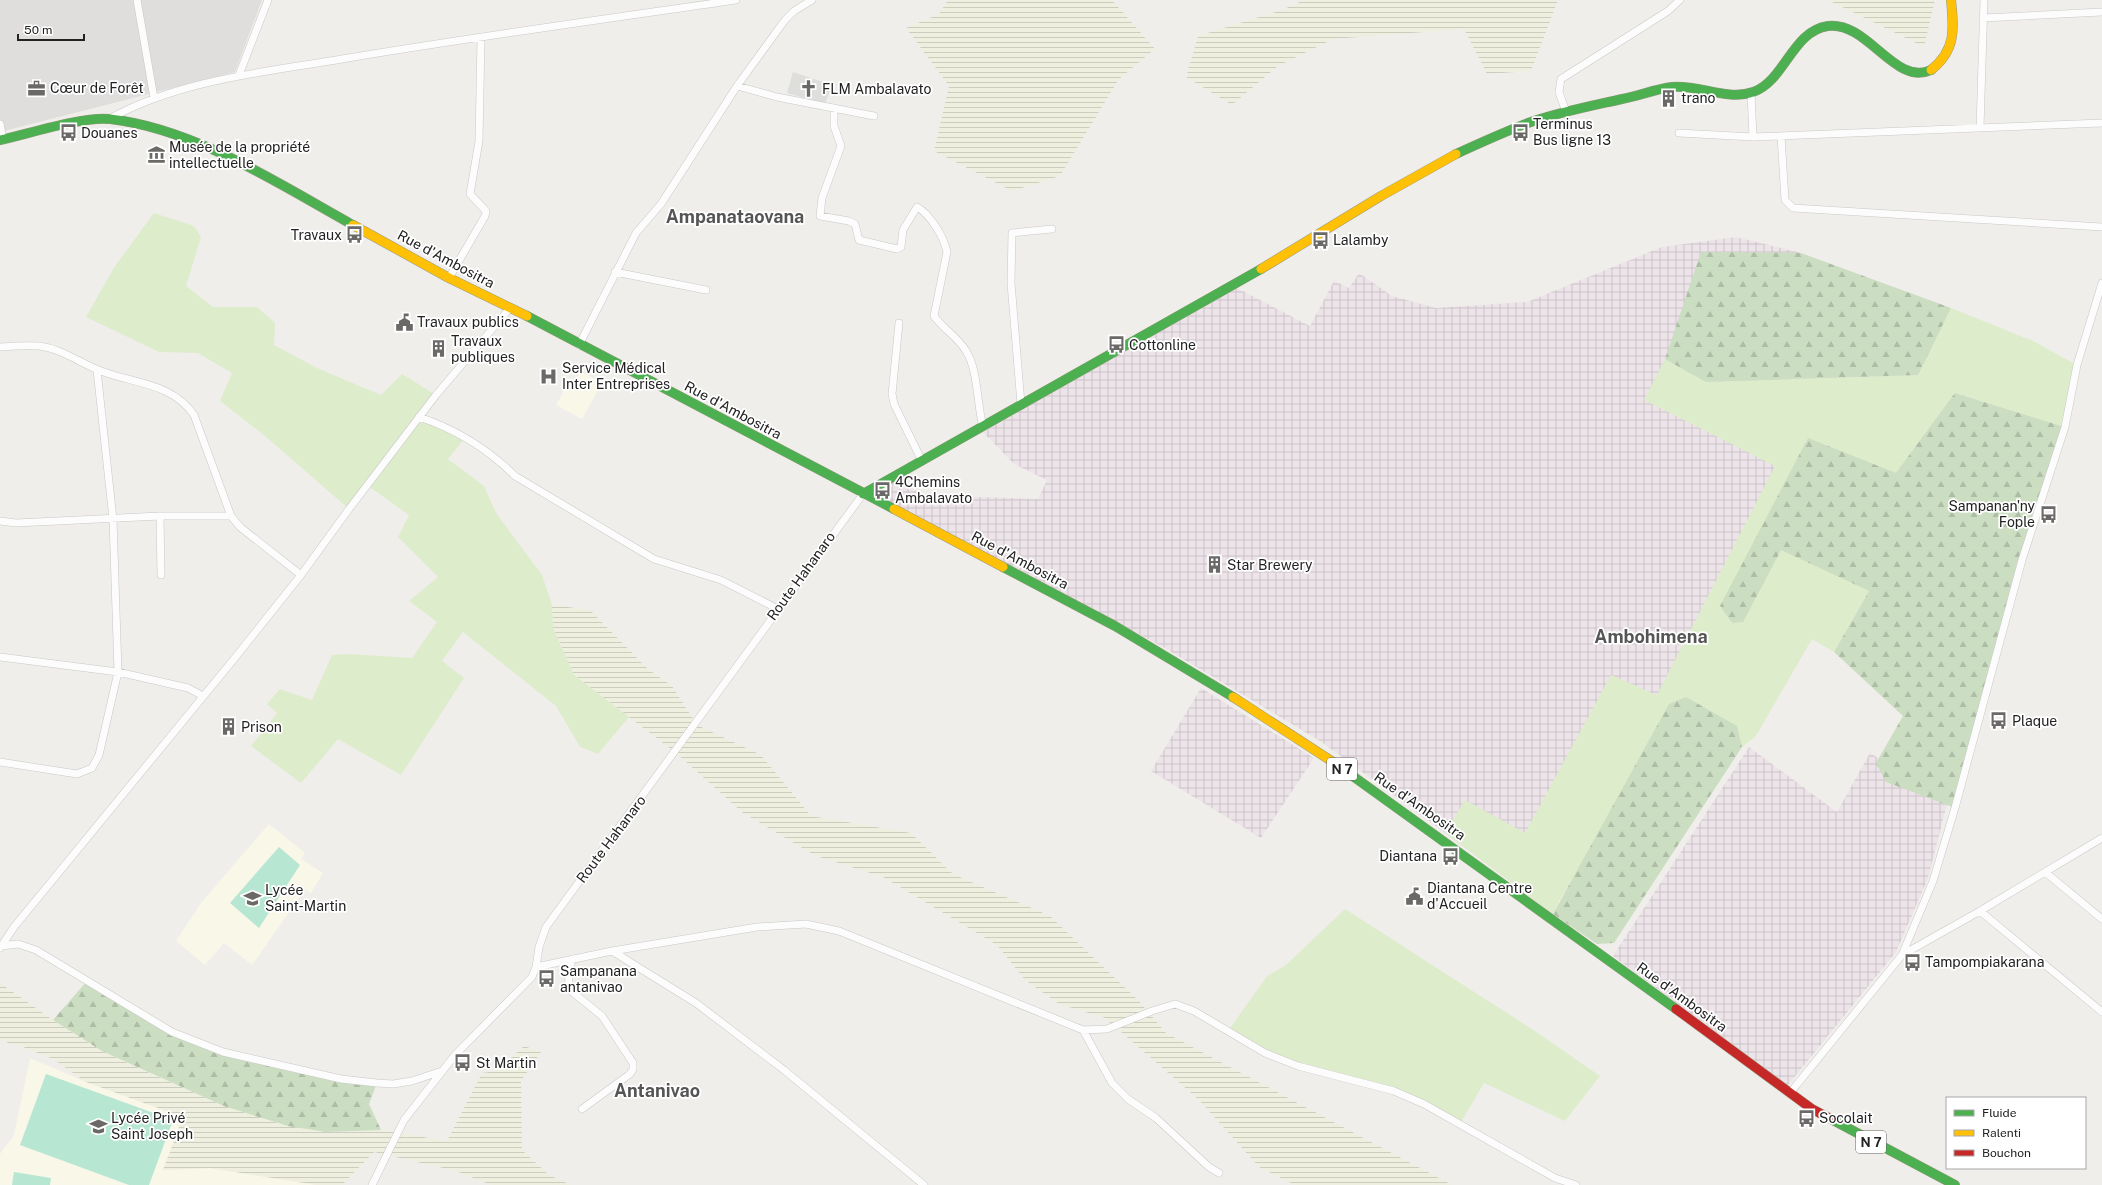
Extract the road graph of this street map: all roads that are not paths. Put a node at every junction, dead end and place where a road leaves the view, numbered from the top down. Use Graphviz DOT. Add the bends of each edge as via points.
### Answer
graph roads {
  1 [pos="137,0"];
  2 [pos="268,0"];
  3 [pos="736,0"];
  4 [pos="812,0"];
  5 [pos="1680,0"];
  6 [pos="1951,0"];
  7 [pos="1984,0"];
  8 [pos="2102,12"];
  9 [pos="1983,18"];
  10 [pos="481,38"];
  11 [pos="239,75"];
  12 [pos="737,86"];
  13 [pos="1751,93"];
  14 [pos="154,98"];
  15 [pos="834,108"];
  16 [pos="1566,112"];
  17 [pos="874,116"];
  18 [pos="109,119"];
  19 [pos="2102,122"];
  20 [pos="0,124"];
  21 [pos="1980,127"];
  22 [pos="1679,133"];
  23 [pos="1781,136"];
  24 [pos="1753,137"];
  25 [pos="1,140"];
  26 [pos="2102,227"];
  27 [pos="1052,229"];
  28 [pos="615,272"];
  29 [pos="449,278"];
  30 [pos="2102,283"];
  31 [pos="706,290"];
  32 [pos="510,308"];
  33 [pos="899,323"];
  34 [pos="579,345"];
  35 [pos="0,347"];
  36 [pos="97,370"];
  37 [pos="1021,404"];
  38 [pos="419,417"];
  39 [pos="983,427"];
  40 [pos="922,461"];
  41 [pos="863,494"];
  42 [pos="160,516"];
  43 [pos="231,516"];
  44 [pos="113,519"];
  45 [pos="0,521"];
  46 [pos="162,575"];
  47 [pos="301,575"];
  48 [pos="778,609"];
  49 [pos="0,657"];
  50 [pos="118,672"];
  51 [pos="203,696"];
  52 [pos="0,762"];
  53 [pos="2102,838"];
  54 [pos="2045,872"];
  55 [pos="1980,911"];
  56 [pos="2102,919"];
  57 [pos="0,947"];
  58 [pos="612,951"];
  59 [pos="1902,955"];
  60 [pos="572,959"];
  61 [pos="536,967"];
  62 [pos="2102,1012"];
  63 [pos="1082,1030"];
  64 [pos="442,1071"];
  65 [pos="1790,1093"];
  66 [pos="582,1109"];
  67 [pos="1218,1173"];
  68 [pos="372,1185"];
  69 [pos="924,1185"];
  70 [pos="1576,1185"];
  71 [pos="1955,1185"];
  1 -- 14 [label="street"];
  2 -- 11 [label="street"];
  3 -- 10 [label="street"];
  4 -- 12 [label="street" via="785,20"];
  5 -- 16 [label="street" via="1668,11 1561,79 1559,92"];
  6 -- 13 [label="main road" via="1954,26 1952,41 1945,58 1926,73 1895,64 1848,28 1823,27 1811,33 1764,87"];
  7 -- 9 [label="street"];
  8 -- 9 [label="street"];
  9 -- 21 [label="street"];
  10 -- 11 [label="street"];
  10 -- 29 [label="street" via="479,141 470,194 486,211"];
  11 -- 14 [label="street"];
  12 -- 15 [label="street"];
  12 -- 28 [label="street" via="661,204 636,233"];
  13 -- 16 [label="main road" via="1724,93 1700,87 1675,87"];
  13 -- 24 [label="street"];
  14 -- 18 [label="street"];
  15 -- 17 [label="street"];
  15 -- 39 [label="street" via="834,126 841,146 822,198 820,216 849,221 855,224 859,240 897,249 902,247 903,230 917,207 924,211 945,243 947,252 934,316 967,351"];
  16 -- 37 [label="main road" via="1505,130 1441,162 1148,335"];
  18 -- 25 [label="main road, Rue d'Ambositra / N 7" via="79,122"];
  18 -- 29 [label="main road, Rue d'Ambositra / N 7" via="155,129 201,144 259,172"];
  19 -- 21 [label="street"];
  20 -- 25 [label="street"];
  21 -- 23 [label="street"];
  22 -- 24 [label="street"];
  23 -- 24 [label="street"];
  23 -- 26 [label="street" via="1785,200 1793,208"];
  27 -- 37 [label="street" via="1012,233 1011,283"];
  28 -- 31 [label="street"];
  28 -- 34 [label="street"];
  29 -- 32 [label="main road, Rue d'Ambositra / N 7"];
  30 -- 59 [label="street" via="2077,365 2065,427 2022,560 1955,808 1933,880"];
  32 -- 34 [label="main road, Rue d'Ambositra / N 7"];
  32 -- 38 [label="street"];
  33 -- 40 [label="street" via="892,394 894,404"];
  34 -- 41 [label="main road, Rue d'Ambositra / N 7"];
  35 -- 36 [label="street" via="41,347 65,353"];
  36 -- 43 [label="street" via="164,389 188,406 194,414"];
  36 -- 44 [label="street"];
  37 -- 39 [label="main road"];
  38 -- 47 [label="street"];
  38 -- 48 [label="street" via="445,426 497,458 515,476 654,559 721,580"];
  39 -- 40 [label="main road"];
  40 -- 41 [label="main road"];
  41 -- 48 [label="street, Route Hahanaro"];
  41 -- 65 [label="main road, Rue d'Ambositra / N 7" via="1115,626 1262,715 1468,857"];
  42 -- 43 [label="street"];
  42 -- 44 [label="street"];
  42 -- 46 [label="street"];
  43 -- 47 [label="street" via="240,527"];
  44 -- 45 [label="street"];
  44 -- 50 [label="street"];
  47 -- 51 [label="street"];
  48 -- 61 [label="street, Route Hahanaro" via="546,927"];
  49 -- 50 [label="street"];
  50 -- 51 [label="street" via="182,687"];
  50 -- 52 [label="street" via="99,755 92,768 76,774"];
  51 -- 57 [label="street"];
  53 -- 54 [label="street"];
  54 -- 55 [label="street"];
  54 -- 56 [label="street"];
  55 -- 59 [label="street"];
  55 -- 62 [label="street"];
  57 -- 64 [label="street" via="18,944 36,950 172,1032 222,1052 341,1079 377,1084 412,1081"];
  58 -- 60 [label="street"];
  58 -- 63 [label="street" via="757,927 806,924 839,930"];
  58 -- 69 [label="street" via="703,1008 784,1070"];
  59 -- 65 [label="street"];
  60 -- 61 [label="street"];
  60 -- 66 [label="street" via="568,984 571,991 602,1016 633,1063 630,1074"];
  61 -- 64 [label="street, Route Hahanaro" via="532,977"];
  63 -- 67 [label="street" via="1112,1083"];
  63 -- 70 [label="street" via="1107,1029 1152,1010 1175,1004 1194,1011 1265,1053 1298,1066 1394,1091 1412,1099 1555,1178"];
  64 -- 68 [label="street, Route Hahanaro" via="404,1120"];
  65 -- 71 [label="main road, Rue d'Ambositra / N 7" via="1833,1122"];
}
